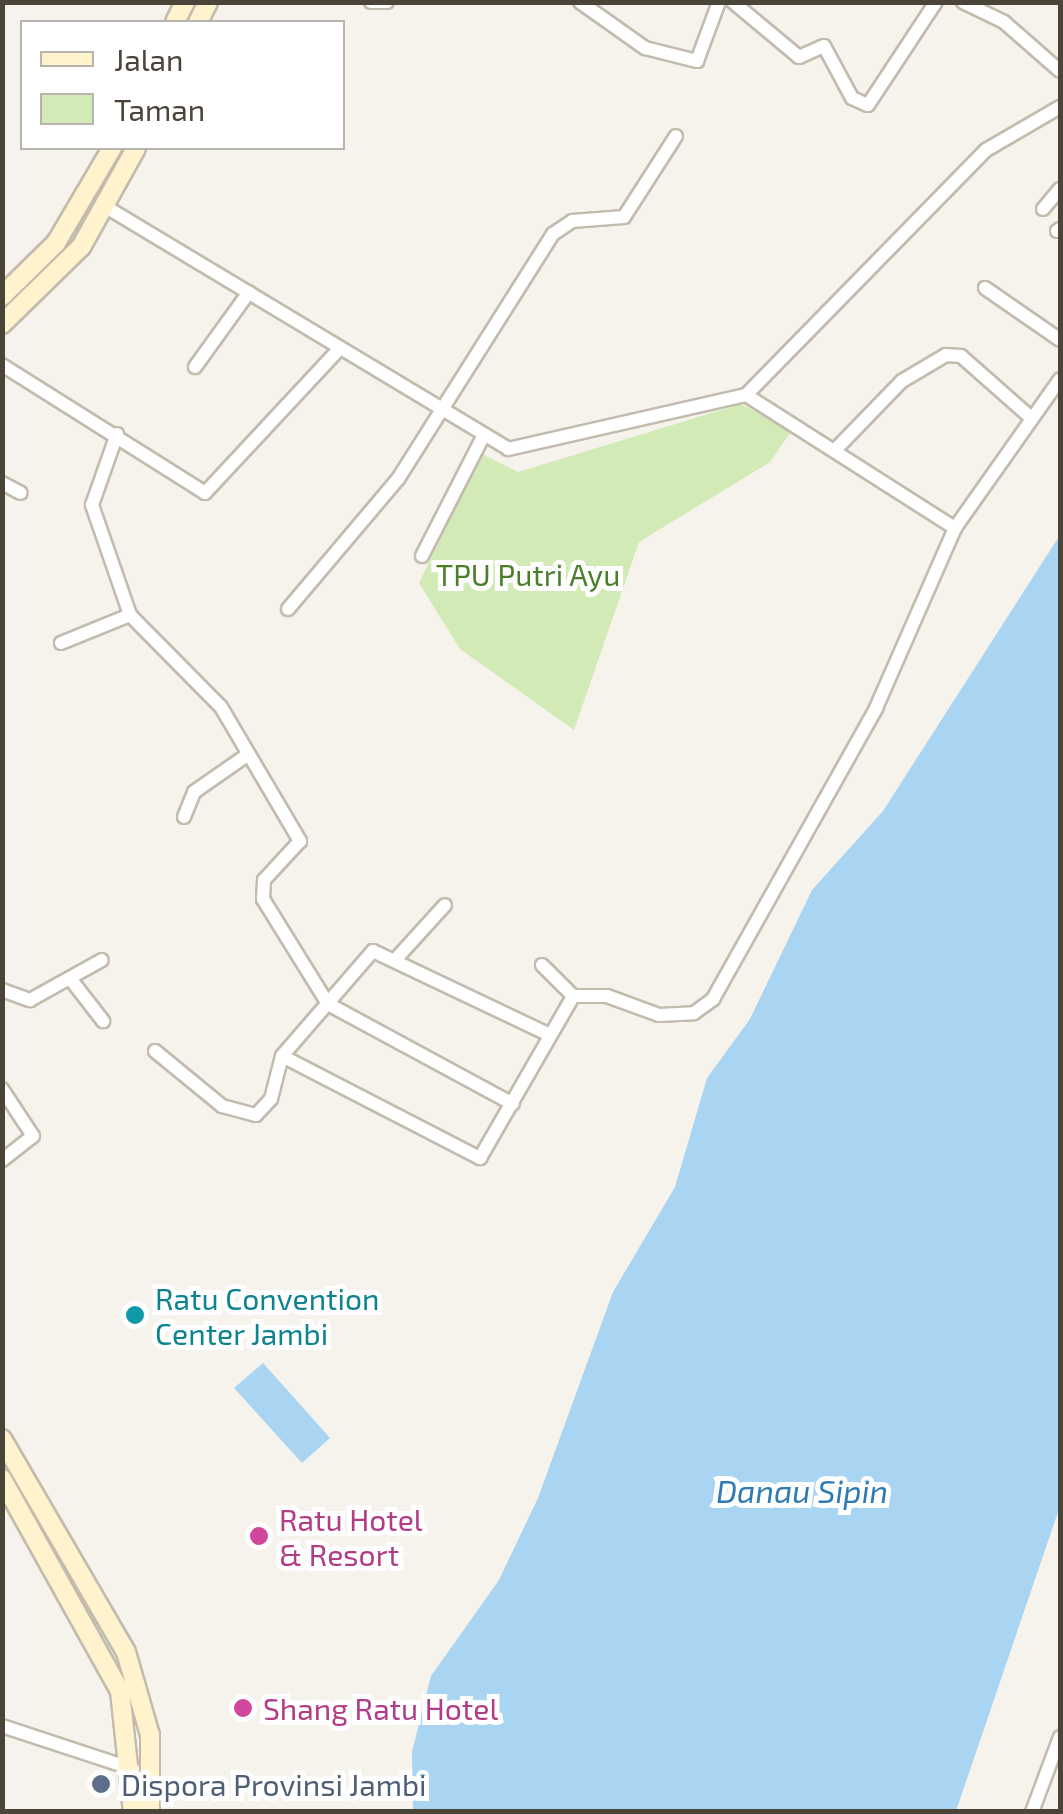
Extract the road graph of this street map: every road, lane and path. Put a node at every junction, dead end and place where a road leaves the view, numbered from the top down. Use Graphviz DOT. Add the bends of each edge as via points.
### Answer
graph roads {
  1 [pos="371,2"];
  2 [pos="387,2"];
  3 [pos="580,2"];
  4 [pos="719,2"];
  5 [pos="733,2"];
  6 [pos="936,2"];
  7 [pos="963,2"];
  8 [pos="1060,71"];
  9 [pos="1059,102"];
  10 [pos="676,136"];
  11 [pos="111,150"];
  12 [pos="135,150"];
  13 [pos="1060,189"];
  14 [pos="106,207"];
  15 [pos="1043,209"];
  16 [pos="984,288"];
  17 [pos="248,292"];
  18 [pos="2,296"];
  19 [pos="2,324"];
  20 [pos="1060,340"];
  21 [pos="340,348"];
  22 [pos="2,365"];
  23 [pos="195,367"];
  24 [pos="1060,379"];
  25 [pos="746,394"];
  26 [pos="444,412"];
  27 [pos="1029,416"];
  28 [pos="117,434"];
  29 [pos="484,435"];
  30 [pos="838,448"];
  31 [pos="2,483"];
  32 [pos="21,492"];
  33 [pos="955,528"];
  34 [pos="422,556"];
  35 [pos="288,609"];
  36 [pos="130,614"];
  37 [pos="61,643"];
  38 [pos="247,754"];
  39 [pos="184,817"];
  40 [pos="445,905"];
  41 [pos="102,960"];
  42 [pos="395,960"];
  43 [pos="542,965"];
  44 [pos="72,980"];
  45 [pos="2,990"];
  46 [pos="573,996"];
  47 [pos="328,1004"];
  48 [pos="103,1021"];
  49 [pos="548,1034"];
  50 [pos="155,1051"];
  51 [pos="282,1056"];
  52 [pos="2,1089"];
  53 [pos="513,1104"];
  54 [pos="2,1160"];
  55 [pos="2,1440"];
  56 [pos="2,1478"];
  57 [pos="2,1726"];
  58 [pos="1060,1737"];
  59 [pos="135,1770"];
  60 [pos="133,1812"];
  61 [pos="150,1812"];
  62 [pos="1032,1812"];
  1 -- 2 [label="street"];
  3 -- 4 [label="street" via="645,48 697,62"];
  5 -- 6 [label="street" via="799,58 824,46 852,98 868,105"];
  7 -- 8 [label="street" via="1004,22"];
  9 -- 25 [label="street" via="986,150"];
  10 -- 26 [label="street" via="624,217 572,221 553,234"];
  11 -- 18 [label="main road" via="56,243"];
  12 -- 14 [label="main road"];
  13 -- 15 [label="street"];
  14 -- 17 [label="street"];
  14 -- 19 [label="main road" via="81,247"];
  16 -- 20 [label="street"];
  17 -- 21 [label="street"];
  17 -- 23 [label="street"];
  21 -- 26 [label="street"];
  21 -- 28 [label="street" via="209,492"];
  22 -- 28 [label="street"];
  24 -- 27 [label="street"];
  25 -- 29 [label="street" via="520,452"];
  25 -- 30 [label="street"];
  26 -- 29 [label="street"];
  26 -- 35 [label="street"];
  27 -- 30 [label="street" via="961,356 946,355 902,380"];
  27 -- 33 [label="street"];
  28 -- 36 [label="street" via="92,505"];
  29 -- 34 [label="street"];
  30 -- 33 [label="street"];
  31 -- 32 [label="street"];
  33 -- 46 [label="street" via="876,708 713,999 682,1016"];
  36 -- 37 [label="street"];
  36 -- 38 [label="street" via="221,707"];
  38 -- 39 [label="street" via="194,792"];
  38 -- 47 [label="street" via="300,845 261,894"];
  40 -- 42 [label="street"];
  41 -- 44 [label="street"];
  42 -- 47 [label="street" via="370,952"];
  42 -- 49 [label="street"];
  43 -- 46 [label="street"];
  44 -- 45 [label="street" via="30,1000"];
  44 -- 48 [label="street"];
  46 -- 49 [label="street"];
  47 -- 51 [label="street"];
  47 -- 53 [label="street"];
  49 -- 53 [label="street"];
  50 -- 51 [label="street" via="241,1116 264,1110"];
  51 -- 53 [label="street" via="472,1158 488,1152"];
  52 -- 54 [label="street" via="33,1136"];
  55 -- 61 [label="main road" via="126,1652 150,1735"];
  56 -- 59 [label="main road" via="106,1658"];
  57 -- 59 [label="street"];
  58 -- 62 [label="street"];
  59 -- 60 [label="main road"];
}
